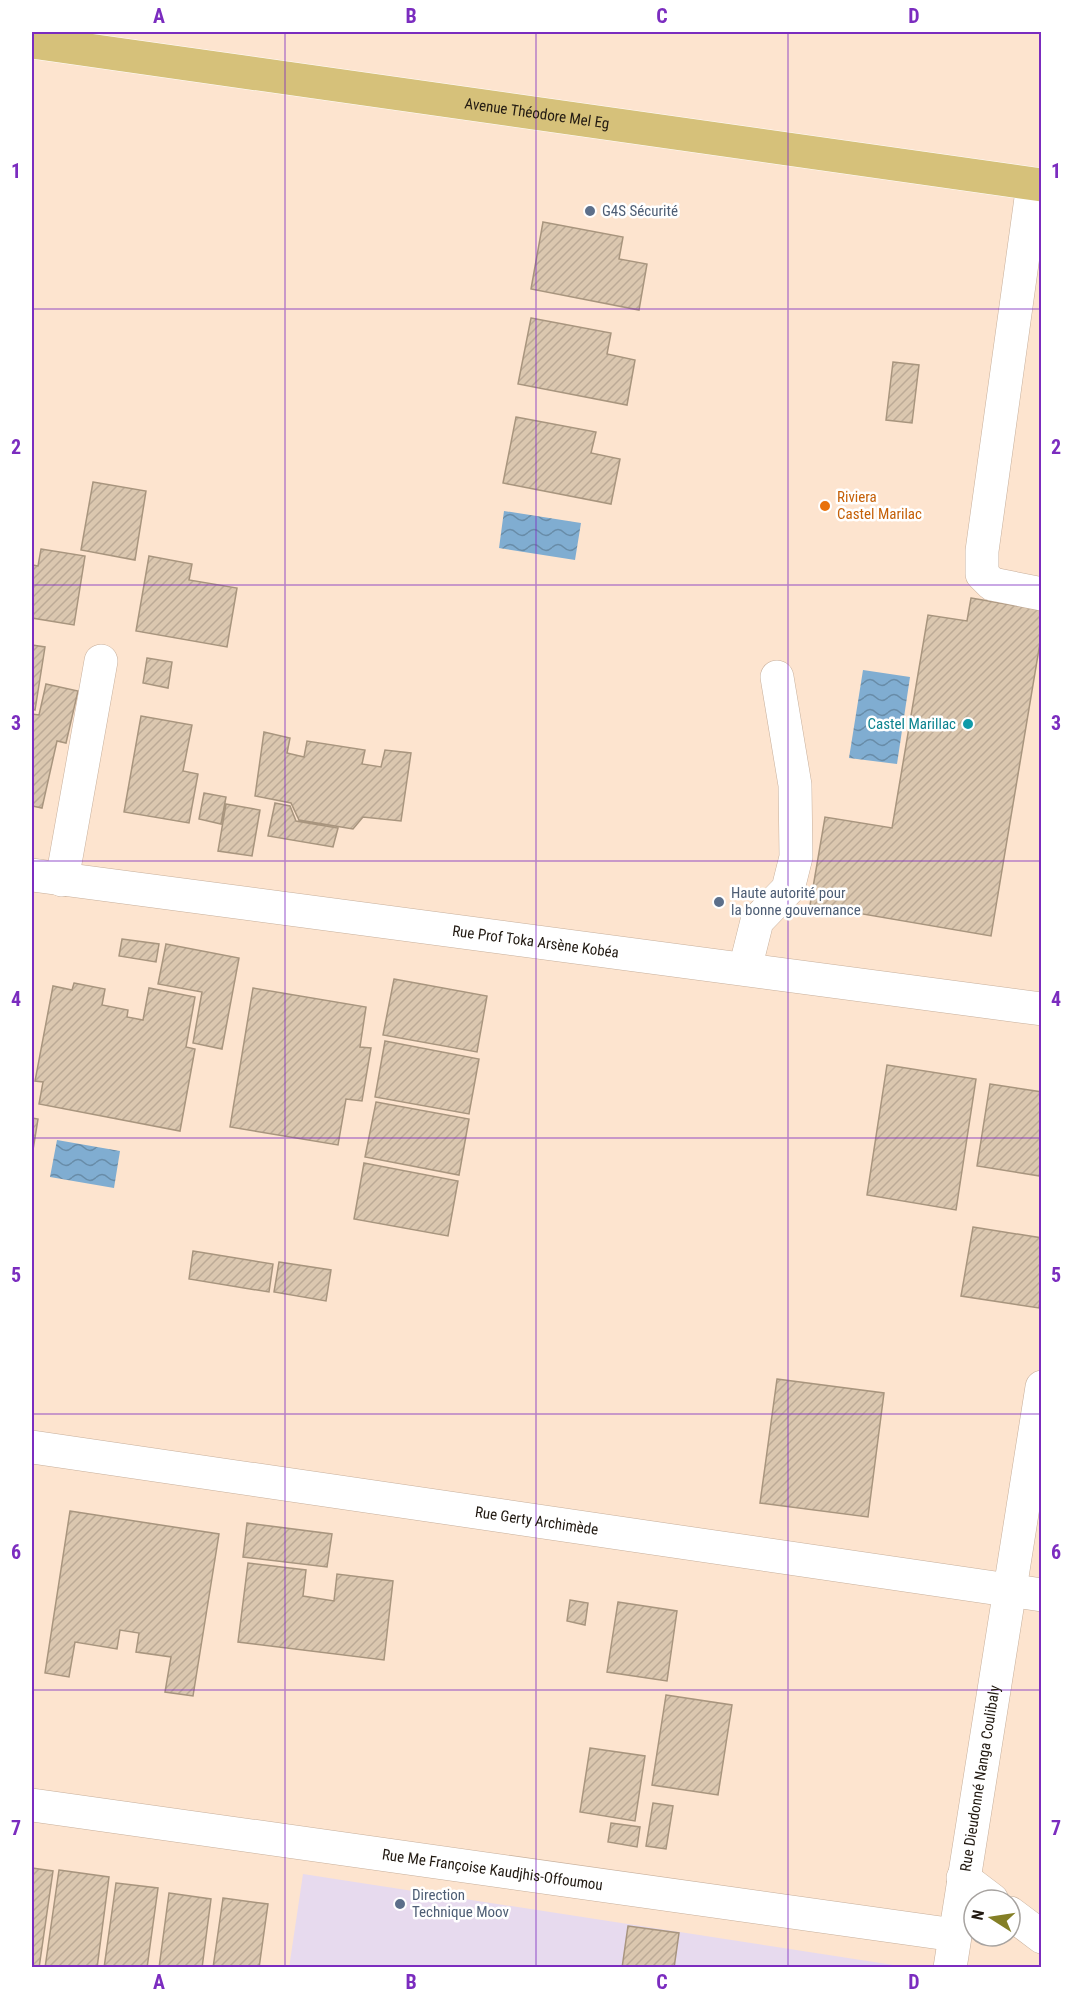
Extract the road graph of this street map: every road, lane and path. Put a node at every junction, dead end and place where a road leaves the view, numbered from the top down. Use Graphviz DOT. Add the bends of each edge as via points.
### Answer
graph roads {
  1 [pos="32,42"];
  2 [pos="1037,185"];
  3 [pos="1041,594"];
  4 [pos="101,661"];
  5 [pos="777,677"];
  6 [pos="47,878"];
  7 [pos="745,969"];
  8 [pos="1041,1009"];
  9 [pos="1041,1387"];
  10 [pos="32,1447"];
  11 [pos="1008,1590"];
  12 [pos="1041,1595"];
  13 [pos="32,1805"];
  14 [pos="963,1878"];
  15 [pos="976,1888"];
  16 [pos="1022,1922"];
  17 [pos="955,1935"];
  18 [pos="1041,1937"];
  19 [pos="950,1968"];
  1 -- 2 [label="main road, Avenue Théodore Mel Eg"];
  2 -- 3 [label="street" via="982,551 982,574 992,585"];
  4 -- 6 [label="street"];
  5 -- 7 [label="street" via="795,785 796,857 788,889 757,921"];
  6 -- 7 [label="street, Rue Prof Toka Arsène Kobéa"];
  7 -- 8 [label="street, Rue Prof Toka Arsène Kobéa"];
  9 -- 11 [label="street, Rue Dieudonné Nanga Coulibaly"];
  10 -- 11 [label="street, Rue Gerty Archimède"];
  11 -- 12 [label="street, Rue Gerty Archimède"];
  11 -- 14 [label="street, Rue Dieudonné Nanga Coulibaly"];
  13 -- 17 [label="street, Rue Me Françoise Kaudjhis-Offoumou"];
  14 -- 15 [label="street"];
  14 -- 17 [label="street, Rue Dieudonné Nanga Coulibaly"];
  16 -- 18 [label="street"];
  17 -- 19 [label="street, Rue Dieudonné Nanga Coulibaly"];
}
